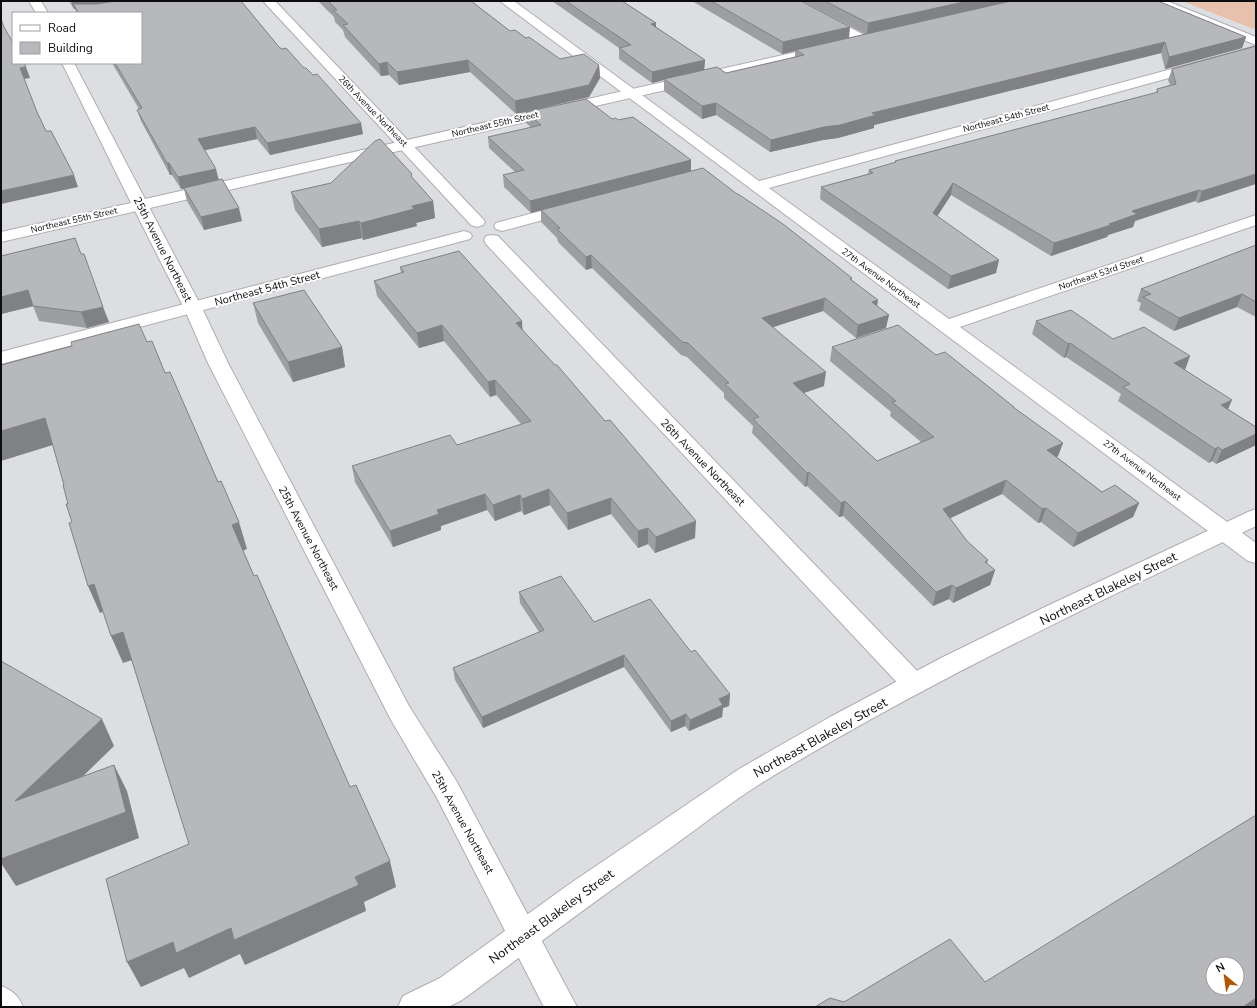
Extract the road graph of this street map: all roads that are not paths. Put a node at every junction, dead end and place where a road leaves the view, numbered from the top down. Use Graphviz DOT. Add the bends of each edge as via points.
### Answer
graph roads {
  1 [pos="35,1"];
  2 [pos="269,1"];
  3 [pos="506,1"];
  4 [pos="790,1"];
  5 [pos="1158,1"];
  6 [pos="41,12"];
  7 [pos="879,37"];
  8 [pos="864,40"];
  9 [pos="1256,41"];
  10 [pos="1256,50"];
  11 [pos="69,64"];
  12 [pos="632,93"];
  13 [pos="405,145"];
  14 [pos="731,167"];
  15 [pos="710,172"];
  16 [pos="757,186"];
  17 [pos="587,204"];
  18 [pos="140,205"];
  19 [pos="1256,220"];
  20 [pos="477,222"];
  21 [pos="497,233"];
  22 [pos="464,236"];
  23 [pos="1,237"];
  24 [pos="193,308"];
  25 [pos="947,326"];
  26 [pos="1,358"];
  27 [pos="1256,517"];
  28 [pos="1224,531"];
  29 [pos="1256,555"];
  30 [pos="914,684"];
  31 [pos="524,936"];
  32 [pos="1,1002"];
  33 [pos="7,1007"];
  34 [pos="414,1007"];
  35 [pos="561,1007"];
  1 -- 6 [label="street"];
  2 -- 13 [label="street, 26th Avenue Northeast"];
  3 -- 12 [label="street, 27th Avenue Northeast"];
  4 -- 8 [label="street"];
  5 -- 9 [label="street"];
  7 -- 8 [label="street, Northeast 55th Street"];
  8 -- 12 [label="street, Northeast 55th Street"];
  10 -- 16 [label="street, Northeast 54th Street"];
  11 -- 18 [label="street, 25th Avenue Northeast"];
  12 -- 13 [label="street, Northeast 55th Street"];
  12 -- 14 [label="street, 27th Avenue Northeast"];
  13 -- 18 [label="street, Northeast 55th Street"];
  13 -- 20 [label="street, 26th Avenue Northeast"];
  14 -- 15 [label="street"];
  14 -- 16 [label="street, 27th Avenue Northeast"];
  16 -- 25 [label="street, 27th Avenue Northeast"];
  17 -- 21 [label="street"];
  18 -- 23 [label="street, Northeast 55th Street"];
  18 -- 24 [label="street, 25th Avenue Northeast"];
  19 -- 25 [label="street, Northeast 53rd Street"];
  20 -- 21 [label="street" via="488,221"];
  20 -- 22 [label="street" via="464,228"];
  21 -- 22 [label="street" via="475,241"];
  21 -- 30 [label="street, 26th Avenue Northeast"];
  22 -- 24 [label="street, Northeast 54th Street"];
  24 -- 26 [label="street, Northeast 54th Street"];
  24 -- 31 [label="street, 25th Avenue Northeast" via="218,363 394,700 447,790"];
  25 -- 28 [label="street, 27th Avenue Northeast"];
  27 -- 28 [label="street, Northeast Blakeley Street"];
  28 -- 29 [label="street, 27th Avenue Northeast"];
  28 -- 30 [label="street, Northeast Blakeley Street"];
  30 -- 31 [label="street, Northeast Blakeley Street" via="749,777"];
  31 -- 34 [label="street, Northeast Blakeley Street" via="450,989"];
  31 -- 35 [label="street, 25th Avenue Northeast"];
  32 -- 33 [label="street"];
}
